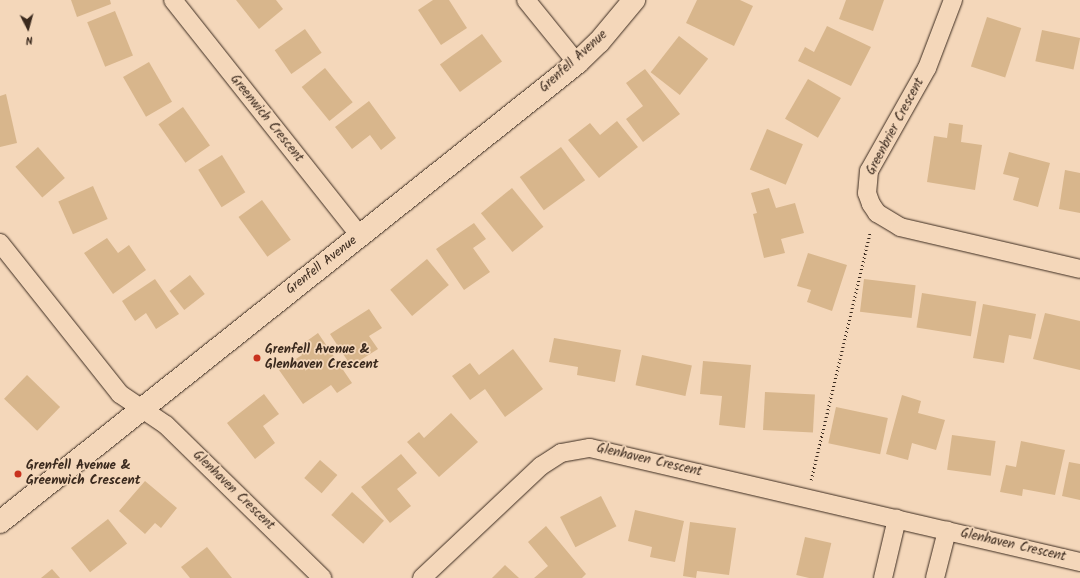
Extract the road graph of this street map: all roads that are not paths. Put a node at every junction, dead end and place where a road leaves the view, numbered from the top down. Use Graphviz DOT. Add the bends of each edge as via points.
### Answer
graph roads {
  1 [pos="173,0"];
  2 [pos="526,0"];
  3 [pos="634,0"];
  4 [pos="953,0"];
  5 [pos="577,63"];
  6 [pos="360,236"];
  7 [pos="0,243"];
  8 [pos="1080,269"];
  9 [pos="142,408"];
  10 [pos="897,519"];
  11 [pos="0,522"];
  12 [pos="947,531"];
  13 [pos="1080,562"];
  14 [pos="322,578"];
  15 [pos="422,578"];
  16 [pos="883,578"];
  17 [pos="935,578"];
  1 -- 6 [label="street, Greenwich Crescent"];
  2 -- 5 [label="street"];
  3 -- 5 [label="street, Grenfell Avenue" via="599,42"];
  4 -- 8 [label="street, Greenbrier Crescent" via="928,68 869,171 867,192 871,204 877,213 900,227"];
  5 -- 6 [label="street, Grenfell Avenue"];
  6 -- 9 [label="street, Grenfell Avenue"];
  7 -- 9 [label="street" via="120,394"];
  9 -- 11 [label="street, Grenfell Avenue"];
  9 -- 14 [label="street, Glenhaven Crescent" via="166,425"];
  10 -- 12 [label="street, Glenhaven Crescent"];
  10 -- 15 [label="street, Glenhaven Crescent" via="602,450 572,450 561,453 541,466"];
  10 -- 16 [label="street"];
  12 -- 13 [label="street, Glenhaven Crescent"];
  12 -- 17 [label="street, Glenhaven Crescent"];
}
